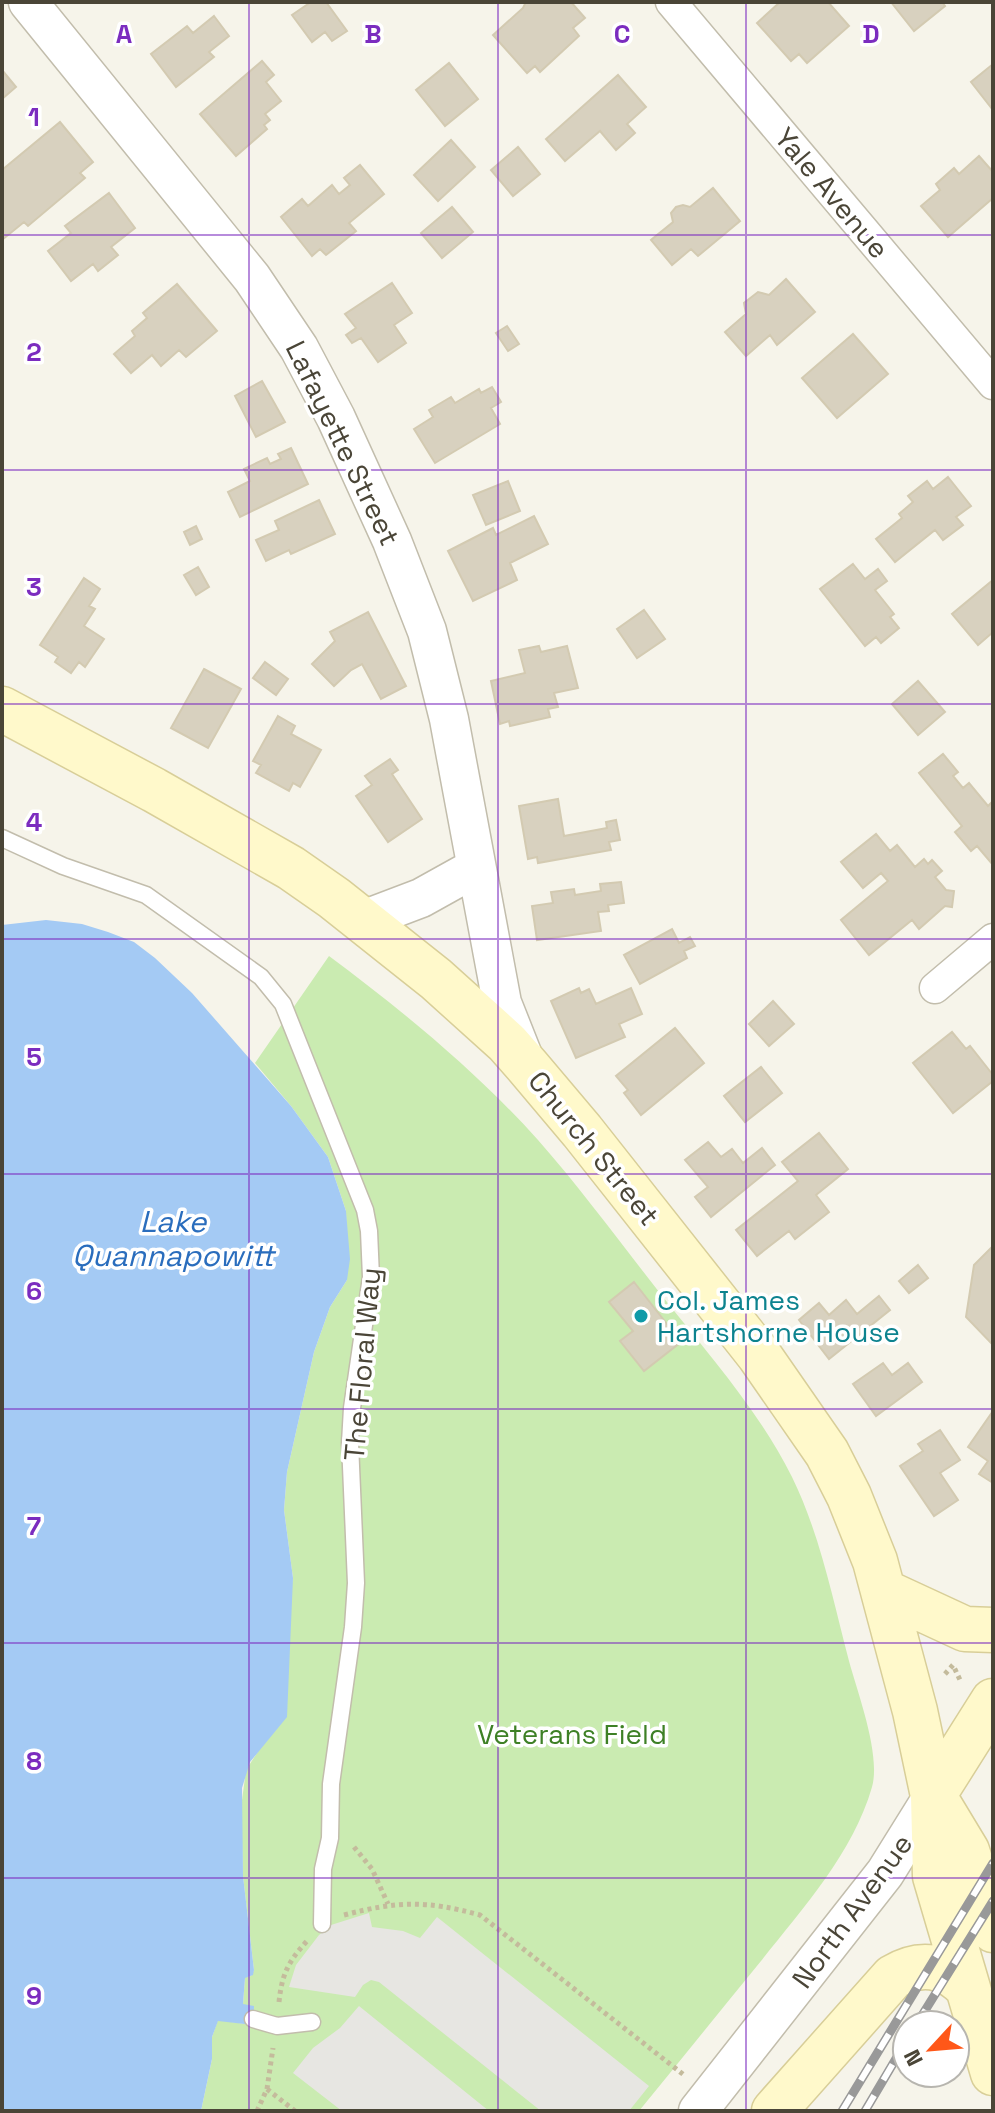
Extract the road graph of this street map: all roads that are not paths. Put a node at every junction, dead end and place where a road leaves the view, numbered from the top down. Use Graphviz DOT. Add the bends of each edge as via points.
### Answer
graph roads {
  1 [pos="28,2"];
  2 [pos="671,2"];
  3 [pos="993,384"];
  4 [pos="2,709"];
  5 [pos="2,838"];
  6 [pos="475,868"];
  7 [pos="363,920"];
  8 [pos="993,939"];
  9 [pos="935,988"];
  10 [pos="528,1067"];
  11 [pos="885,1592"];
  12 [pos="993,1630"];
  13 [pos="977,1692"];
  14 [pos="933,1796"];
  15 [pos="322,1924"];
  16 [pos="993,1930"];
  17 [pos="968,1988"];
  18 [pos="253,2019"];
  19 [pos="312,2022"];
  20 [pos="993,2073"];
  21 [pos="703,2104"];
  22 [pos="774,2111"];
  1 -- 6 [label="street, Lafayette Street" via="252,278 319,383 387,529 427,631 449,719"];
  2 -- 3 [label="street, Yale Avenue"];
  4 -- 7 [label="main road, Church Street" via="291,868"];
  5 -- 15 [label="lane, The Floral Way" via="146,895 261,977 283,1004 365,1210 371,1277 350,1443 356,1583 331,1784"];
  6 -- 7 [label="street" via="421,898"];
  6 -- 10 [label="street, Lafayette Street" via="502,1003"];
  7 -- 10 [label="main road, Church Street" via="472,1010"];
  8 -- 9 [label="street"];
  10 -- 11 [label="main road, Church Street" via="696,1273 810,1427 849,1496"];
  11 -- 12 [label="main road" via="965,1629"];
  11 -- 14 [label="main road, Church Street"];
  13 -- 14 [label="main road, North Avenue"];
  14 -- 16 [label="main road" via="967,1851"];
  14 -- 17 [label="main road" via="935,1876"];
  14 -- 21 [label="street, North Avenue" via="885,1873"];
  17 -- 20 [label="main road"];
  17 -- 22 [label="main road" via="930,1966 893,1977"];
  18 -- 19 [label="lane" via="277,2026"];
}
